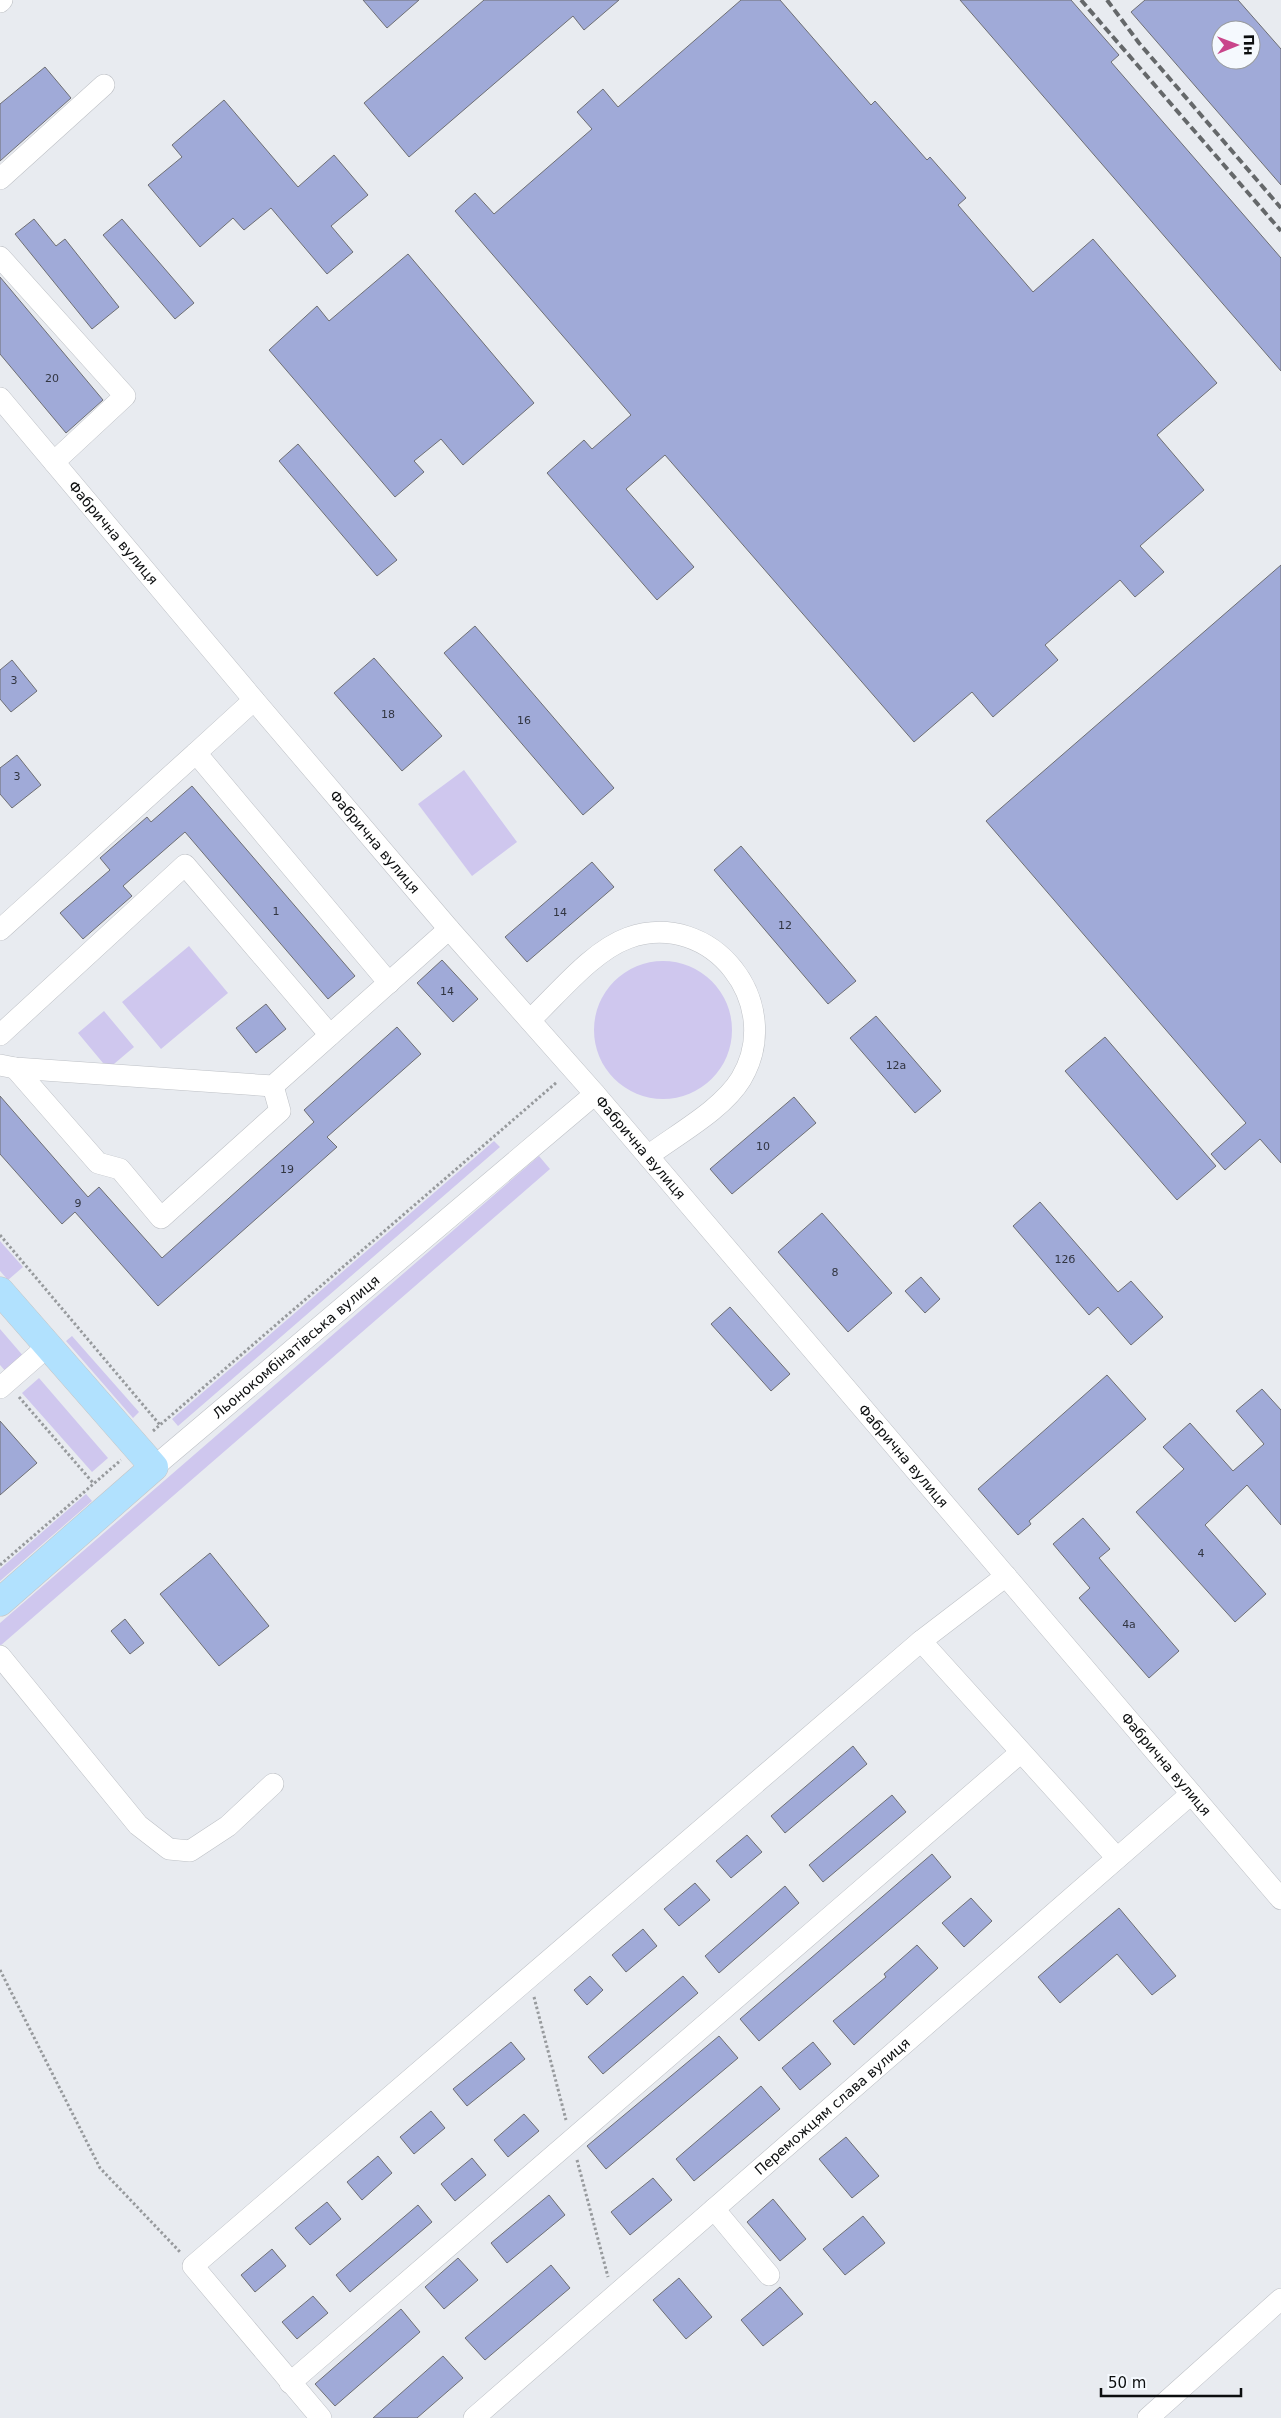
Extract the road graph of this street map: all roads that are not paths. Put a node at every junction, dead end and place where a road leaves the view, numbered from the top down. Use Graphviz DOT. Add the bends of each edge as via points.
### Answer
graph roads {
  1 [pos="104,85"];
  2 [pos="0,179"];
  3 [pos="0,257"];
  4 [pos="0,398"];
  5 [pos="54,462"];
  6 [pos="254,700"];
  7 [pos="196,753"];
  8 [pos="449,929"];
  9 [pos="0,930"];
  10 [pos="389,983"];
  11 [pos="530,1020"];
  12 [pos="0,1035"];
  13 [pos="330,1035"];
  14 [pos="8,1066"];
  15 [pos="273,1086"];
  16 [pos="595,1094"];
  17 [pos="648,1156"];
  18 [pos="0,1291"];
  19 [pos="48,1346"];
  20 [pos="3,1385"];
  21 [pos="154,1467"];
  22 [pos="1006,1576"];
  23 [pos="0,1602"];
  24 [pos="921,1641"];
  25 [pos="0,1656"];
  26 [pos="1020,1753"];
  27 [pos="273,1784"];
  28 [pos="1191,1794"];
  29 [pos="1117,1858"];
  30 [pos="1281,1899"];
  31 [pos="714,2209"];
  32 [pos="769,2275"];
  33 [pos="1281,2299"];
  34 [pos="290,2382"];
  35 [pos="321,2418"];
  36 [pos="474,2418"];
  37 [pos="1148,2418"];
  1 -- 2 [label="street"];
  3 -- 5 [label="street" via="125,396"];
  4 -- 5 [label="street, Фабрична вулиця"];
  5 -- 6 [label="street, Фабрична вулиця"];
  6 -- 7 [label="street"];
  6 -- 8 [label="street, Фабрична вулиця"];
  7 -- 9 [label="street"];
  7 -- 10 [label="street"];
  8 -- 10 [label="street"];
  8 -- 11 [label="street, Фабрична вулиця"];
  10 -- 13 [label="street"];
  11 -- 16 [label="street, Фабрична вулиця"];
  11 -- 17 [label="street" via="600,954 629,938 645,934 678,935 709,947 734,970 743,983 754,1015 755,1032 748,1064 740,1079 718,1104"];
  12 -- 13 [label="street" via="184,866"];
  13 -- 15 [label="street"];
  14 -- 15 [label="street"];
  14 -- 15 [label="street" via="98,1164 120,1169 160,1218 280,1111"];
  16 -- 17 [label="street, Фабрична вулиця"];
  16 -- 21 [label="street, Льонокомбінатівська вулиця"];
  17 -- 22 [label="street, Фабрична вулиця"];
  18 -- 19 [label="main road"];
  19 -- 20 [label="street"];
  19 -- 21 [label="main road"];
  21 -- 23 [label="main road, Льонокомбінатівська вулиця"];
  22 -- 24 [label="street"];
  22 -- 28 [label="street, Фабрична вулиця"];
  24 -- 26 [label="street"];
  24 -- 34 [label="street" via="193,2266"];
  25 -- 27 [label="street" via="138,1824 169,1849 190,1850 228,1826"];
  26 -- 29 [label="street"];
  26 -- 34 [label="street"];
  28 -- 29 [label="street, Переможцям слава вулиця"];
  28 -- 30 [label="street, Фабрична вулиця"];
  29 -- 31 [label="street, Переможцям слава вулиця"];
  31 -- 32 [label="street"];
  31 -- 36 [label="street, Переможцям слава вулиця"];
  33 -- 37 [label="street"];
  34 -- 35 [label="street"];
}
